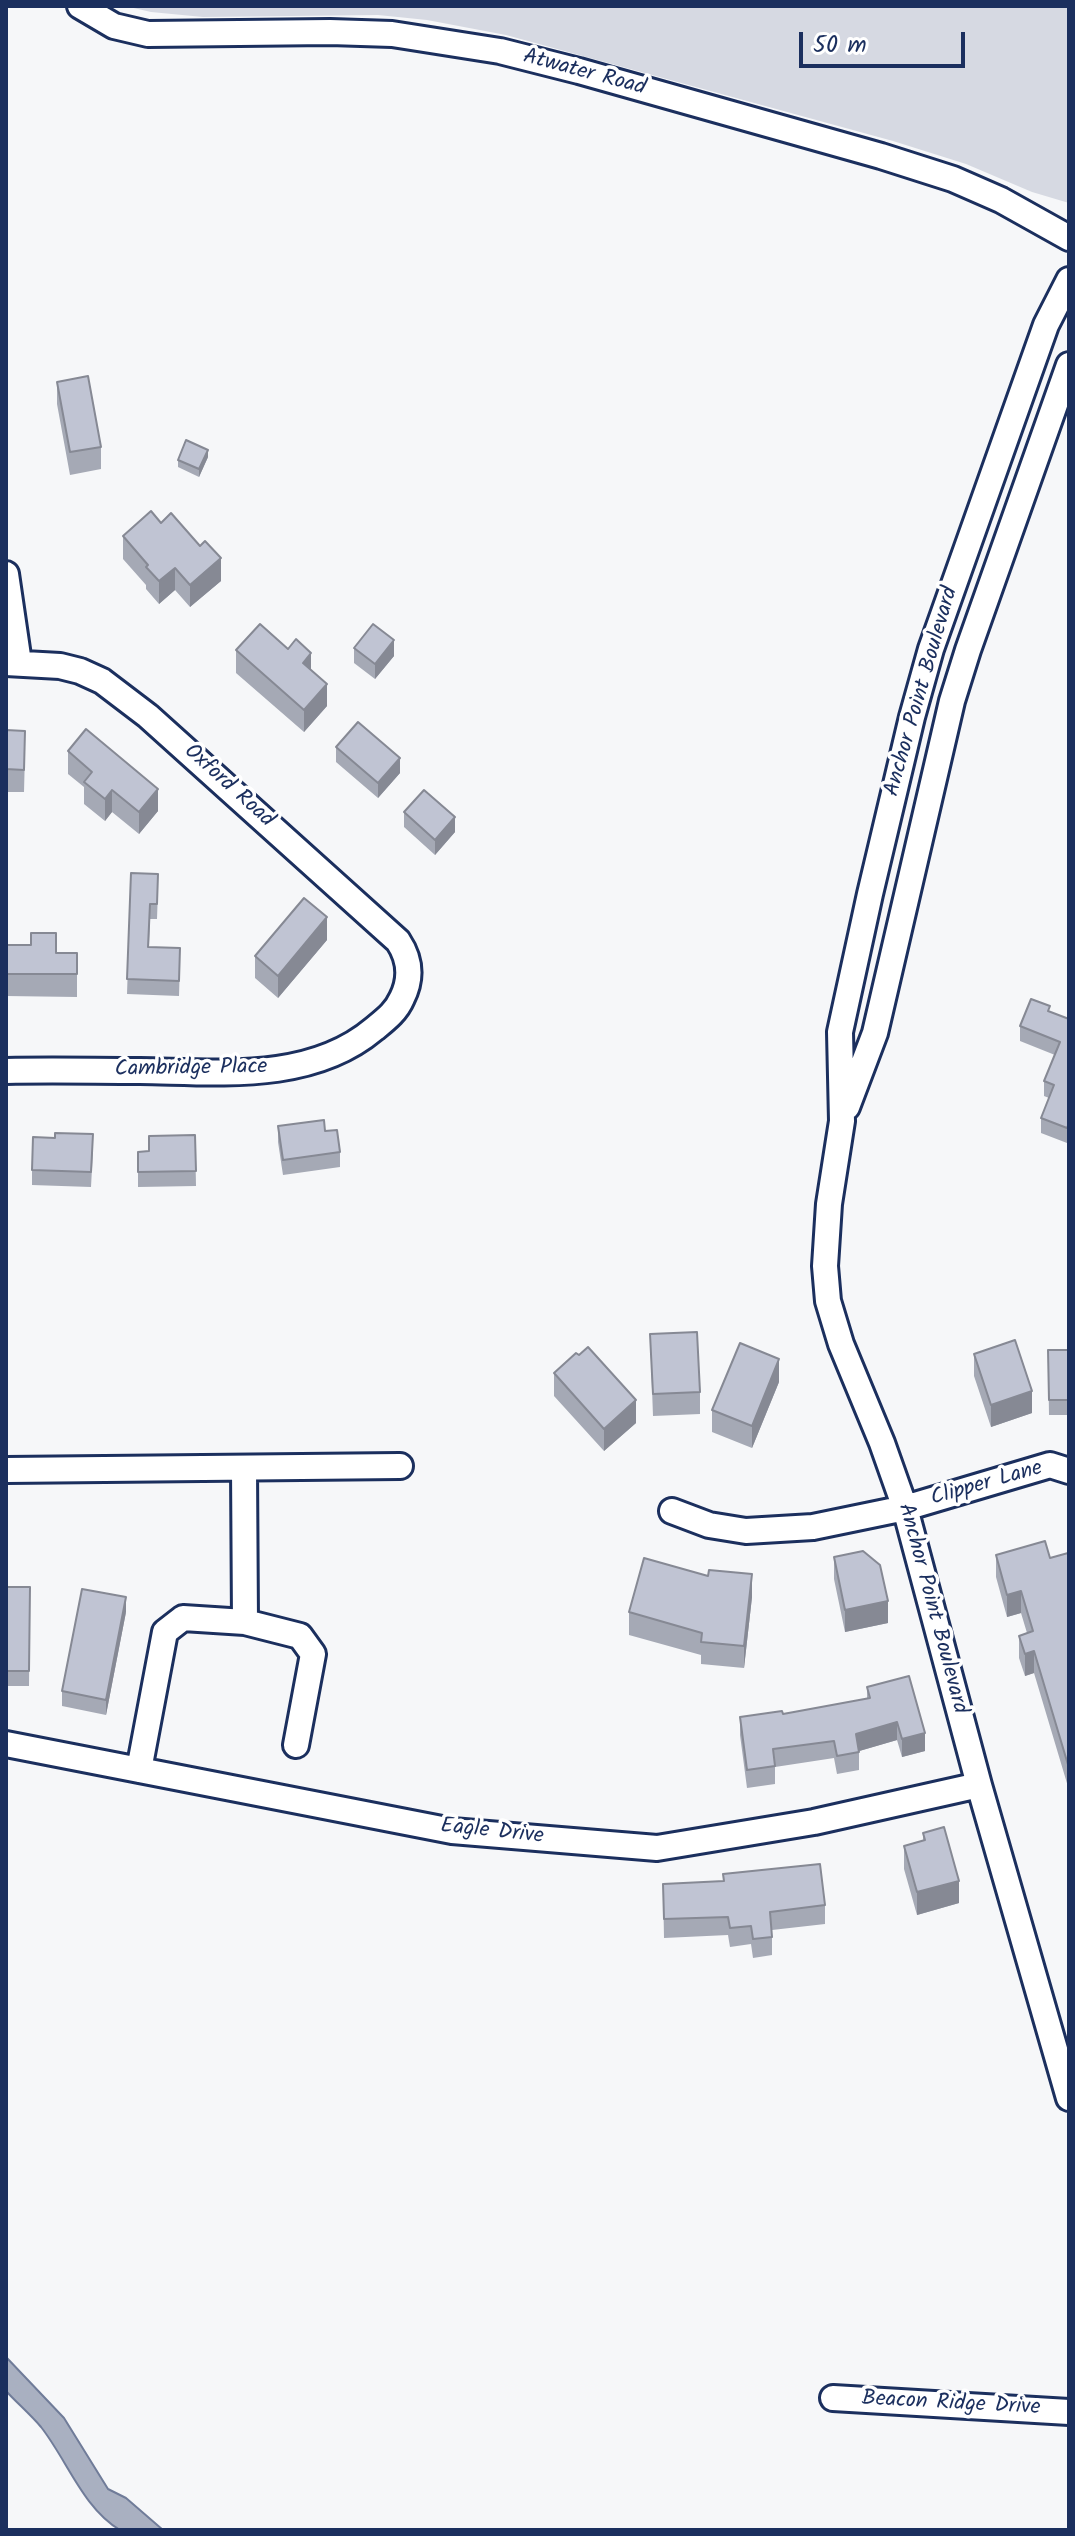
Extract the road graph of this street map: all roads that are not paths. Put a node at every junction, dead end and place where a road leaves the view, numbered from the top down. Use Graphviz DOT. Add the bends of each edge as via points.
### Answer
graph roads {
  1 [pos="80,6"];
  2 [pos="1069,238"];
  3 [pos="1069,280"];
  4 [pos="1069,365"];
  5 [pos="6,574"];
  6 [pos="12,663"];
  7 [pos="368,1034"];
  8 [pos="6,1071"];
  9 [pos="842,1121"];
  10 [pos="400,1466"];
  11 [pos="244,1468"];
  12 [pos="6,1470"];
  13 [pos="1069,1471"];
  14 [pos="905,1508"];
  15 [pos="672,1511"];
  16 [pos="245,1622"];
  17 [pos="6,1744"];
  18 [pos="296,1745"];
  19 [pos="139,1770"];
  20 [pos="979,1785"];
  21 [pos="1067,2084"];
  22 [pos="833,2398"];
  23 [pos="1069,2412"];
  1 -- 2 [label="street, Atwater Road" via="114,26 148,34 376,34 500,51 953,179"];
  3 -- 9 [label="street, Anchor Point Boulevard" via="1046,325 931,649 912,717 840,1032"];
  4 -- 9 [label="street, Anchor Point Boulevard" via="952,701 875,1033"];
  5 -- 6 [label="street, Oxford Road"];
  6 -- 7 [label="street, Oxford Road" via="60,666 102,681 148,716 398,941 409,972 407,989 393,1013"];
  7 -- 8 [label="street, Cambridge Place" via="308,1063 255,1071"];
  9 -- 14 [label="street, Anchor Point Boulevard" via="829,1204 828,1301"];
  10 -- 11 [label="street"];
  11 -- 12 [label="street"];
  11 -- 16 [label="street"];
  13 -- 14 [label="street, Clipper Lane" via="1050,1465"];
  14 -- 15 [label="street, Clipper Lane" via="813,1527 746,1531"];
  14 -- 20 [label="street, Anchor Point Boulevard"];
  16 -- 18 [label="street" via="300,1636 313,1654"];
  16 -- 19 [label="street" via="183,1618 165,1632"];
  17 -- 19 [label="street, Eagle Drive"];
  19 -- 20 [label="street, Eagle Drive" via="452,1831 657,1848 814,1822"];
  20 -- 21 [label="street, Anchor Point Boulevard"];
  22 -- 23 [label="street, Beacon Ridge Drive"];
}
